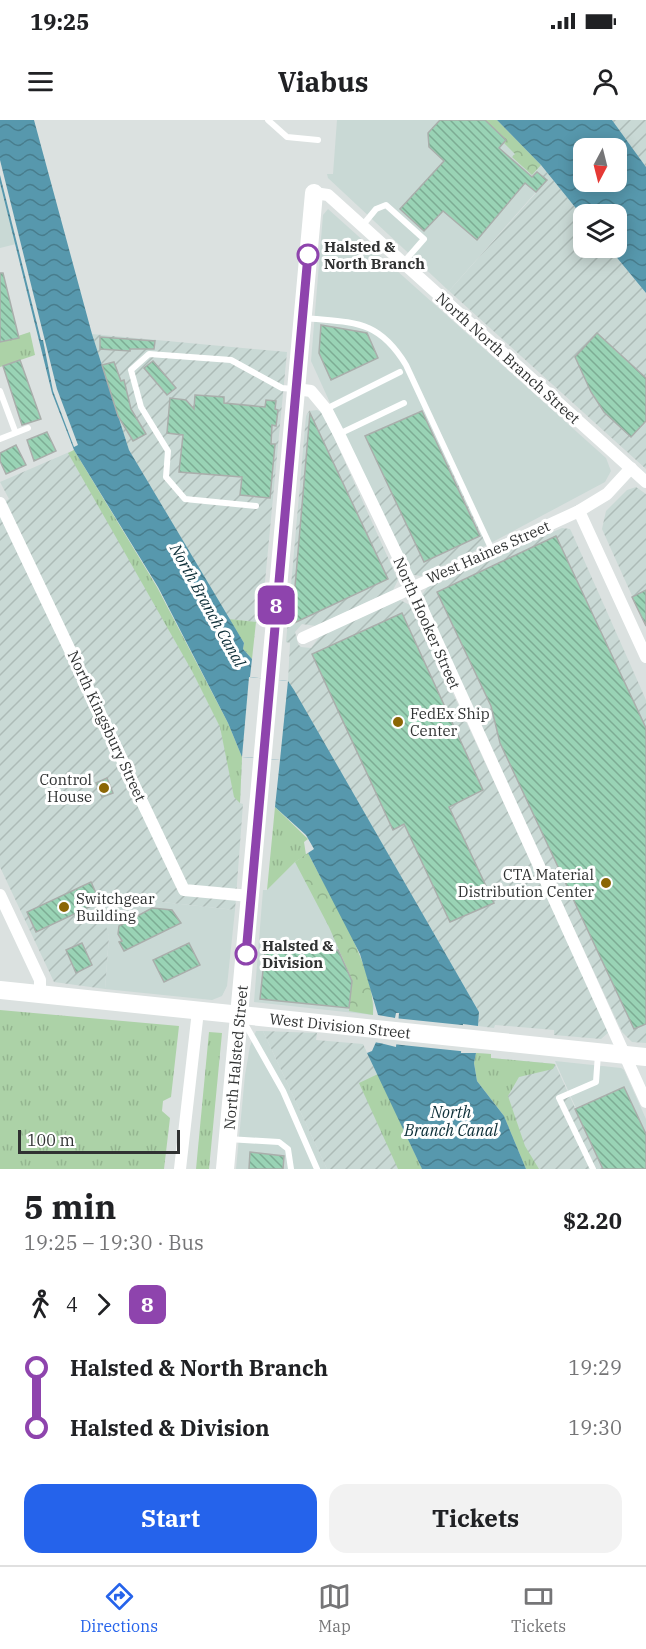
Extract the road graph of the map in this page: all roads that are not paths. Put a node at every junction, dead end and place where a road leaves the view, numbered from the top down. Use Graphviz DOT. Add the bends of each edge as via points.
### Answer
graph roads {
  1 [pos="268,120"];
  2 [pos="318,140"];
  3 [pos="314,193"];
  4 [pos="362,226"];
  5 [pos="403,263"];
  6 [pos="303,317"];
  7 [pos="400,372"];
  8 [pos="296,389"];
  9 [pos="0,391"];
  10 [pos="404,403"];
  11 [pos="326,409"];
  12 [pos="28,428"];
  13 [pos="15,431"];
  14 [pos="339,434"];
  15 [pos="0,439"];
  16 [pos="631,468"];
  17 [pos="646,482"];
  18 [pos="0,503"];
  19 [pos="256,506"];
  20 [pos="579,511"];
  21 [pos="492,550"];
  22 [pos="412,586"];
  23 [pos="303,638"];
  24 [pos="646,657"];
  25 [pos="0,895"];
  26 [pos="250,896"];
  27 [pos="5,916"];
  28 [pos="0,990"];
  29 [pos="40,994"];
  30 [pos="198,1011"];
  31 [pos="240,1015"];
  32 [pos="598,1052"];
  33 [pos="624,1055"];
  34 [pos="646,1057"];
  35 [pos="646,1102"];
  36 [pos="228,1139"];
  37 [pos="180,1169"];
  38 [pos="225,1169"];
  39 [pos="291,1169"];
  40 [pos="317,1169"];
  41 [pos="593,1169"];
  1 -- 2 [label="lane" via="287,137"];
  3 -- 4 [label="street, North North Branch Street" via="327,195"];
  3 -- 6 [label="main road, North Halsted Street"];
  4 -- 5 [label="street, North North Branch Street"];
  4 -- 5 [label="lane" via="376,209 386,205 424,239"];
  5 -- 16 [label="street, North North Branch Street"];
  6 -- 8 [label="main road, North Halsted Street"];
  6 -- 21 [label="lane" via="366,325 395,348"];
  7 -- 11 [label="lane"];
  8 -- 11 [label="street, North Hooker Street" via="311,391"];
  8 -- 19 [label="lane" via="282,388 231,360 149,354 132,370 141,407 168,451 166,477 185,499"];
  8 -- 26 [label="main road, North Halsted Street"];
  9 -- 13 [label="lane"];
  10 -- 14 [label="lane"];
  11 -- 14 [label="street, North Hooker Street"];
  12 -- 13 [label="lane"];
  13 -- 15 [label="lane"];
  14 -- 22 [label="street, North Hooker Street"];
  16 -- 17 [label="street, North North Branch Street"];
  16 -- 20 [label="street, West Haines Street" via="607,494"];
  18 -- 26 [label="street, North Kingsbury Street" via="184,890"];
  20 -- 21 [label="street, West Haines Street"];
  20 -- 24 [label="street"];
  21 -- 22 [label="street, West Haines Street"];
  22 -- 23 [label="street, West Haines Street"];
  22 -- 33 [label="street, North Hooker Street"];
  25 -- 27 [label="street"];
  26 -- 31 [label="main road, North Halsted Street"];
  27 -- 29 [label="street" via="40,980"];
  28 -- 29 [label="main road, West Division Street"];
  29 -- 30 [label="main road, West Division Street"];
  30 -- 31 [label="main road, West Division Street"];
  30 -- 37 [label="street"];
  31 -- 32 [label="main road, West Division Street"];
  31 -- 36 [label="main road, North Halsted Street"];
  31 -- 40 [label="lane" via="283,1091"];
  32 -- 33 [label="main road, West Division Street"];
  32 -- 41 [label="lane" via="596,1082 559,1098"];
  33 -- 34 [label="main road, West Division Street"];
  33 -- 35 [label="street, North Hooker Street"];
  36 -- 38 [label="main road, North Halsted Street"];
  36 -- 39 [label="lane" via="279,1142 288,1149"];
}
